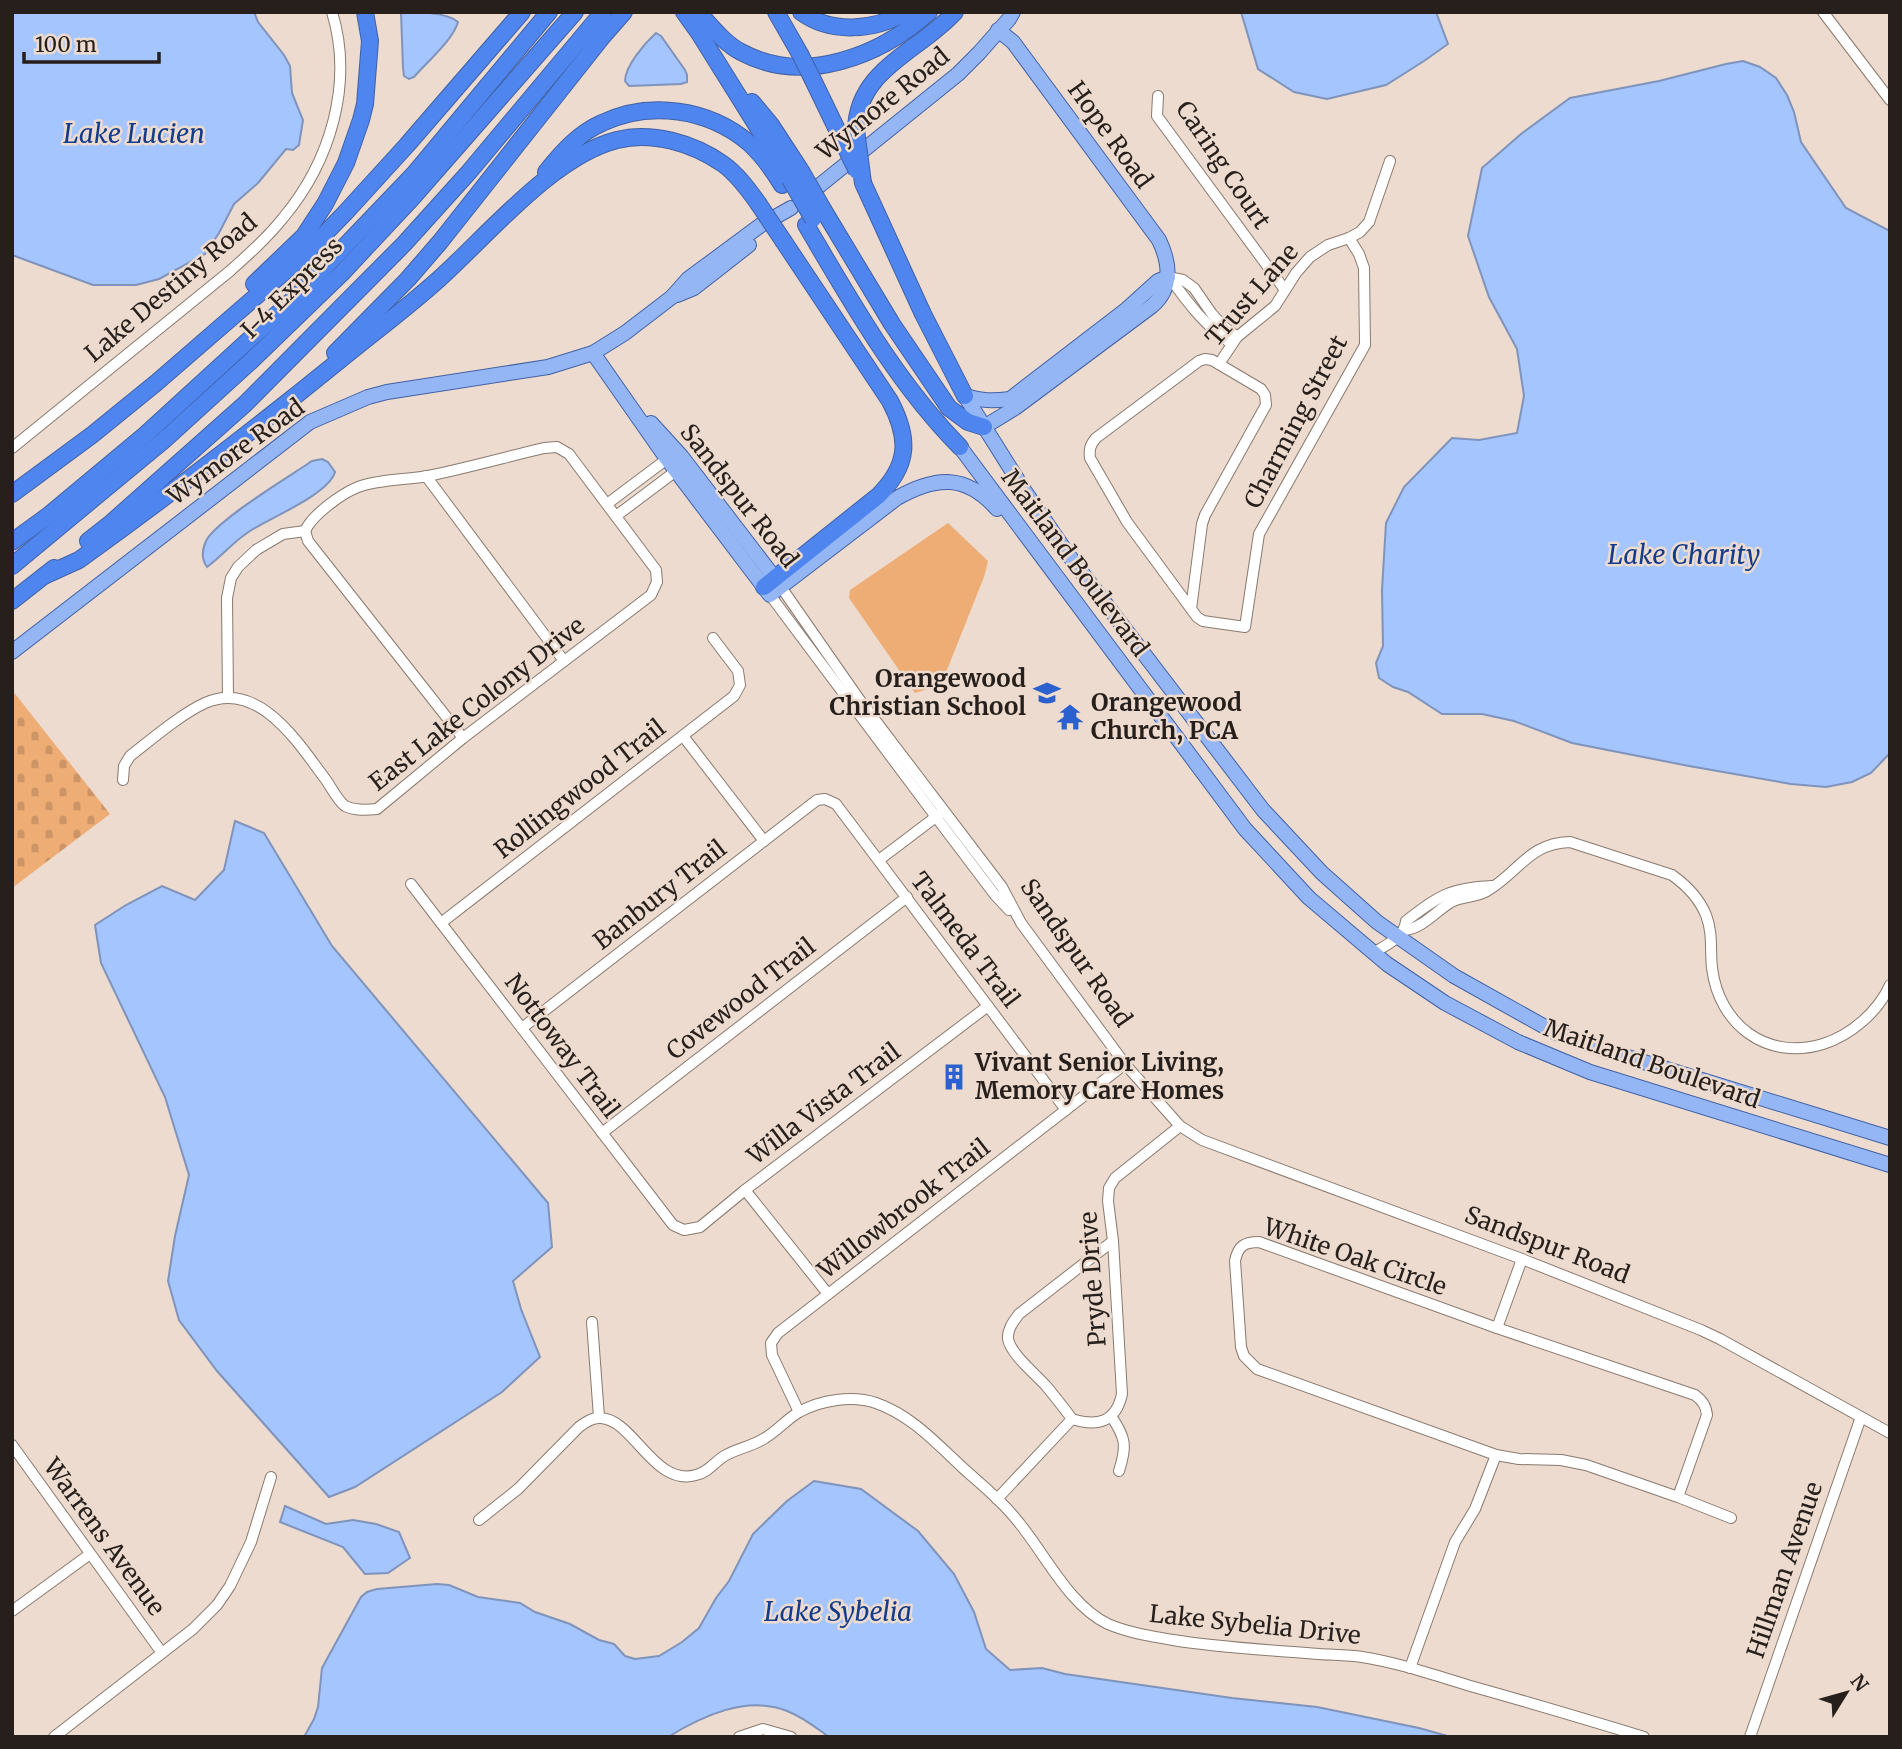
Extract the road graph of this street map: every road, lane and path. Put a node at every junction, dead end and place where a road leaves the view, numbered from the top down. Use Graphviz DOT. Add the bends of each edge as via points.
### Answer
graph roads {
  1 [pos="332,12"];
  2 [pos="365,12"];
  3 [pos="522,12"];
  4 [pos="549,12"];
  5 [pos="575,12"];
  6 [pos="603,12"];
  7 [pos="624,12"];
  8 [pos="684,12"];
  9 [pos="698,12"];
  10 [pos="776,12"];
  11 [pos="801,12"];
  12 [pos="906,12"];
  13 [pos="929,12"];
  14 [pos="955,12"];
  15 [pos="1001,12"];
  16 [pos="1013,12"];
  17 [pos="1823,12"];
  18 [pos="998,30"];
  19 [pos="1158,96"];
  20 [pos="1890,100"];
  21 [pos="1390,161"];
  22 [pos="791,178"];
  23 [pos="863,183"];
  24 [pos="524,198"];
  25 [pos="814,219"];
  26 [pos="1349,238"];
  27 [pos="1169,277"];
  28 [pos="1285,290"];
  29 [pos="1234,340"];
  30 [pos="593,353"];
  31 [pos="1219,364"];
  32 [pos="156,383"];
  33 [pos="619,389"];
  34 [pos="965,396"];
  35 [pos="279,410"];
  36 [pos="984,427"];
  37 [pos="960,447"];
  38 [pos="12,448"];
  39 [pos="682,457"];
  40 [pos="671,465"];
  41 [pos="426,476"];
  42 [pos="643,477"];
  43 [pos="652,489"];
  44 [pos="12,494"];
  45 [pos="607,504"];
  46 [pos="616,516"];
  47 [pos="305,531"];
  48 [pos="12,542"];
  49 [pos="12,566"];
  50 [pos="46,575"];
  51 [pos="1058,579"];
  52 [pos="772,587"];
  53 [pos="12,601"];
  54 [pos="1191,608"];
  55 [pos="713,638"];
  56 [pos="12,652"];
  57 [pos="564,661"];
  58 [pos="228,698"];
  59 [pos="682,736"];
  60 [pos="463,738"];
  61 [pos="122,780"];
  62 [pos="825,799"];
  63 [pos="940,814"];
  64 [pos="764,841"];
  65 [pos="879,860"];
  66 [pos="411,884"];
  67 [pos="907,898"];
  68 [pos="441,923"];
  69 [pos="1401,934"];
  70 [pos="1373,953"];
  71 [pos="1387,964"];
  72 [pos="1890,985"];
  73 [pos="988,1006"];
  74 [pos="522,1028"];
  75 [pos="1125,1064"];
  76 [pos="1066,1111"];
  77 [pos="1180,1126"];
  78 [pos="602,1133"];
  79 [pos="1890,1138"];
  80 [pos="1890,1165"];
  81 [pos="745,1190"];
  82 [pos="684,1230"];
  83 [pos="1112,1241"];
  84 [pos="1522,1259"];
  85 [pos="828,1294"];
  86 [pos="592,1322"];
  87 [pos="1497,1328"];
  88 [pos="799,1412"];
  89 [pos="1111,1416"];
  90 [pos="1861,1417"];
  91 [pos="598,1418"];
  92 [pos="1072,1419"];
  93 [pos="1890,1433"];
  94 [pos="12,1445"];
  95 [pos="1496,1455"];
  96 [pos="1119,1471"];
  97 [pos="271,1477"];
  98 [pos="1678,1497"];
  99 [pos="997,1499"];
  100 [pos="1731,1518"];
  101 [pos="479,1520"];
  102 [pos="90,1554"];
  103 [pos="12,1611"];
  104 [pos="162,1653"];
  105 [pos="1410,1668"];
  106 [pos="54,1737"];
  107 [pos="739,1737"];
  108 [pos="791,1737"];
  109 [pos="1644,1737"];
  110 [pos="1750,1737"];
  1 -- 38 [label="street, Lake Destiny Road" via="339,49 339,97 313,173 285,216 230,271"];
  2 -- 32 [label="highway" via="370,41 365,104 346,163 325,204 304,236"];
  3 -- 32 [label="highway" via="321,238"];
  4 -- 48 [label="highway, I-4 Express" via="414,174 299,294 145,435"];
  5 -- 49 [label="highway, I-4 Express" via="342,273 164,440"];
  6 -- 50 [label="highway" via="404,244 291,360 111,523"];
  7 -- 35 [label="highway" via="408,279"];
  8 -- 22 [label="highway, Maitland Boulevard"];
  9 -- 13 [label="highway" via="741,52 762,62 799,68 849,60 891,40"];
  10 -- 23 [label="highway, Maitland Boulevard, bridge"];
  11 -- 12 [label="highway" via="841,28 874,26"];
  14 -- 23 [label="highway, bridge" via="871,83 859,108 856,130"];
  15 -- 18 [label="main road, Wymore Road"];
  16 -- 18 [label="main road, Wymore Road"];
  17 -- 20 [label="street"];
  18 -- 27 [label="main road, Hope Road" via="1013,42 1159,240"];
  18 -- 30 [label="main road, Wymore Road" via="958,74 791,208 761,225"];
  19 -- 28 [label="street, Caring Court" via="1157,116"];
  21 -- 26 [label="street, Trust Lane" via="1368,222"];
  22 -- 24 [label="highway" via="717,123 678,111 640,111 601,123 572,143"];
  22 -- 25 [label="highway, Maitland Boulevard, bridge"];
  23 -- 34 [label="highway, Maitland Boulevard"];
  24 -- 35 [label="highway" via="439,279"];
  24 -- 52 [label="highway, bridge" via="585,151 618,139 650,137 713,158 734,173 758,203 890,401 904,433 898,472 878,496"];
  25 -- 36 [label="highway" via="949,408"];
  25 -- 37 [label="highway, Maitland Boulevard" via="884,341"];
  26 -- 28 [label="street, Trust Lane" via="1310,257"];
  26 -- 54 [label="street, Charming Street" via="1364,268 1365,345 1259,534 1245,627 1203,621"];
  27 -- 29 [label="street" via="1206,324 1219,336"];
  27 -- 34 [label="main road" via="1158,281 1010,399 980,401"];
  27 -- 36 [label="main road" via="1166,290 1152,306"];
  28 -- 29 [label="street, Trust Lane" via="1275,306"];
  29 -- 31 [label="street, Trust Lane"];
  30 -- 33 [label="main road, Sandspur Road"];
  30 -- 56 [label="main road, Wymore Road" via="548,367 387,392 310,422"];
  31 -- 54 [label="street" via="1261,390 1266,405 1205,515"];
  31 -- 54 [label="street" via="1199,361 1096,438 1089,450 1127,522"];
  32 -- 44 [label="highway"];
  33 -- 39 [label="main road, Sandspur Road"];
  33 -- 40 [label="main road, Sandspur Road"];
  34 -- 36 [label="main road, Maitland Boulevard"];
  35 -- 50 [label="highway" via="79,560"];
  36 -- 69 [label="main road, Maitland Boulevard" via="1067,553 1263,810 1331,882"];
  37 -- 51 [label="main road, Maitland Boulevard"];
  39 -- 40 [label="street"];
  39 -- 52 [label="main road, Sandspur Road"];
  40 -- 42 [label="street"];
  40 -- 43 [label="street"];
  40 -- 52 [label="main road, Sandspur Road"];
  41 -- 45 [label="street, East Lake Colony Drive" via="557,447 569,454"];
  41 -- 47 [label="street" via="348,492 316,515"];
  41 -- 57 [label="street"];
  42 -- 43 [label="street"];
  42 -- 45 [label="street"];
  43 -- 46 [label="street"];
  45 -- 46 [label="street, East Lake Colony Drive"];
  46 -- 57 [label="street, East Lake Colony Drive" via="656,570 657,582 651,595"];
  47 -- 58 [label="street" via="283,534 257,550 231,578"];
  47 -- 60 [label="street" via="308,541"];
  50 -- 53 [label="highway"];
  51 -- 52 [label="main road" via="990,501 962,484 946,481 914,488 897,498"];
  51 -- 70 [label="main road, Maitland Boulevard" via="1245,829 1309,898"];
  52 -- 63 [label="street, Sandspur Road"];
  52 -- 63 [label="street, Sandspur Road" via="851,703"];
  55 -- 59 [label="street, Rollingwood Trail" via="738,671 740,685 734,696"];
  57 -- 60 [label="street, East Lake Colony Drive"];
  58 -- 60 [label="street, East Lake Colony Drive" via="269,712 345,805 361,810 377,809"];
  58 -- 61 [label="street" via="194,709 130,756"];
  59 -- 64 [label="street"];
  59 -- 68 [label="street, Rollingwood Trail"];
  62 -- 64 [label="street, Banbury Trail" via="817,800"];
  62 -- 65 [label="street, Talmeda Trail" via="836,804"];
  63 -- 65 [label="street"];
  63 -- 75 [label="street, Sandspur Road"];
  64 -- 74 [label="street, Banbury Trail"];
  65 -- 67 [label="street, Talmeda Trail"];
  66 -- 68 [label="street, Nottoway Trail"];
  67 -- 73 [label="street, Talmeda Trail"];
  67 -- 78 [label="street, Covewood Trail"];
  68 -- 74 [label="street, Nottoway Trail"];
  69 -- 70 [label="street"];
  69 -- 71 [label="street"];
  69 -- 72 [label="street" via="1406,921 1451,891 1494,886 1542,847 1570,842 1672,875 1685,884 1706,914 1712,933 1712,967 1726,1010 1758,1040 1781,1048 1806,1049 1834,1040 1860,1024"];
  69 -- 79 [label="main road, Maitland Boulevard" via="1454,976 1554,1032"];
  70 -- 71 [label="main road, Maitland Boulevard"];
  71 -- 80 [label="main road, Maitland Boulevard" via="1482,1023 1590,1072"];
  73 -- 76 [label="street, Talmeda Trail"];
  73 -- 81 [label="street, Willa Vista Trail"];
  74 -- 78 [label="street, Nottoway Trail"];
  75 -- 76 [label="street, Willowbrook Trail"];
  75 -- 77 [label="street, Sandspur Road"];
  76 -- 85 [label="street, Willowbrook Trail"];
  77 -- 83 [label="street, Pryde Drive" via="1115,1178 1109,1188"];
  77 -- 84 [label="street, Sandspur Road" via="1202,1140"];
  78 -- 82 [label="street, Nottoway Trail" via="673,1225"];
  81 -- 82 [label="street, Willa Vista Trail" via="700,1227"];
  81 -- 85 [label="street"];
  83 -- 89 [label="street, Pryde Drive" via="1122,1394 1119,1408"];
  83 -- 92 [label="street" via="1019,1314 1009,1333 1014,1352"];
  84 -- 87 [label="street"];
  84 -- 90 [label="street, Sandspur Road" via="1711,1335"];
  85 -- 88 [label="street, Willowbrook Trail" via="771,1343 772,1355"];
  86 -- 91 [label="street"];
  87 -- 95 [label="street, White Oak Circle" via="1259,1242 1249,1242 1237,1251 1241,1346 1257,1369"];
  87 -- 98 [label="street, White Oak Circle" via="1702,1400 1707,1415"];
  88 -- 91 [label="street, Lake Sybelia Drive" via="756,1444 724,1456 707,1471 682,1477 663,1468 620,1427"];
  88 -- 99 [label="street, Lake Sybelia Drive" via="849,1398 894,1410"];
  89 -- 92 [label="street" via="1099,1423"];
  89 -- 96 [label="street" via="1125,1443"];
  90 -- 93 [label="street, Sandspur Road"];
  90 -- 110 [label="street, Hillman Avenue"];
  91 -- 101 [label="street" via="579,1427 518,1489"];
  92 -- 99 [label="street"];
  94 -- 102 [label="street, Warrens Avenue"];
  95 -- 98 [label="street, White Oak Circle" via="1586,1465"];
  95 -- 105 [label="street" via="1475,1509 1455,1542"];
  97 -- 104 [label="street" via="251,1542 230,1586 206,1617"];
  98 -- 100 [label="street, White Oak Circle"];
  99 -- 105 [label="street, Lake Sybelia Drive" via="1074,1597 1107,1623 1198,1644 1362,1657"];
  102 -- 103 [label="street"];
  102 -- 104 [label="street, Warrens Avenue"];
  104 -- 106 [label="street"];
  105 -- 109 [label="street, Lake Sybelia Drive"];
  107 -- 108 [label="street" via="763,1729"];
}
